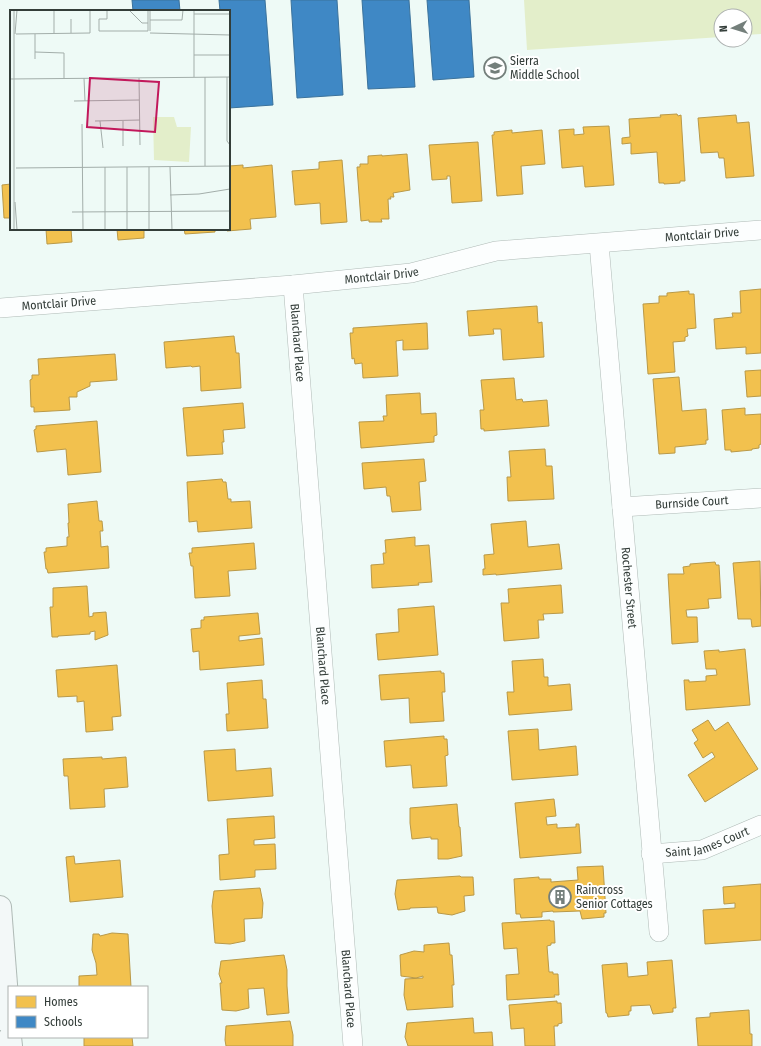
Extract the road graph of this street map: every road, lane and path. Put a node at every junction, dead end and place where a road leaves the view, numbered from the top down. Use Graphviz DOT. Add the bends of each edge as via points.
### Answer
graph roads {
  1 [pos="761,230"];
  2 [pos="599,244"];
  3 [pos="293,285"];
  4 [pos="0,308"];
  5 [pos="761,498"];
  6 [pos="622,507"];
  7 [pos="761,825"];
  8 [pos="651,854"];
  9 [pos="0,907"];
  10 [pos="659,932"];
  11 [pos="8,1009"];
  12 [pos="353,1046"];
  1 -- 2 [label="street, Montclair Drive"];
  2 -- 3 [label="street, Montclair Drive" via="496,251 411,273"];
  2 -- 6 [label="street, Rochester Street"];
  3 -- 4 [label="street, Montclair Drive"];
  3 -- 12 [label="street, Blanchard Place"];
  5 -- 6 [label="street, Burnside Court"];
  6 -- 8 [label="street, Rochester Street"];
  7 -- 8 [label="street, Saint James Court" via="702,850"];
  8 -- 10 [label="street, Rochester Street"];
  9 -- 11 [label="main road"];
}
